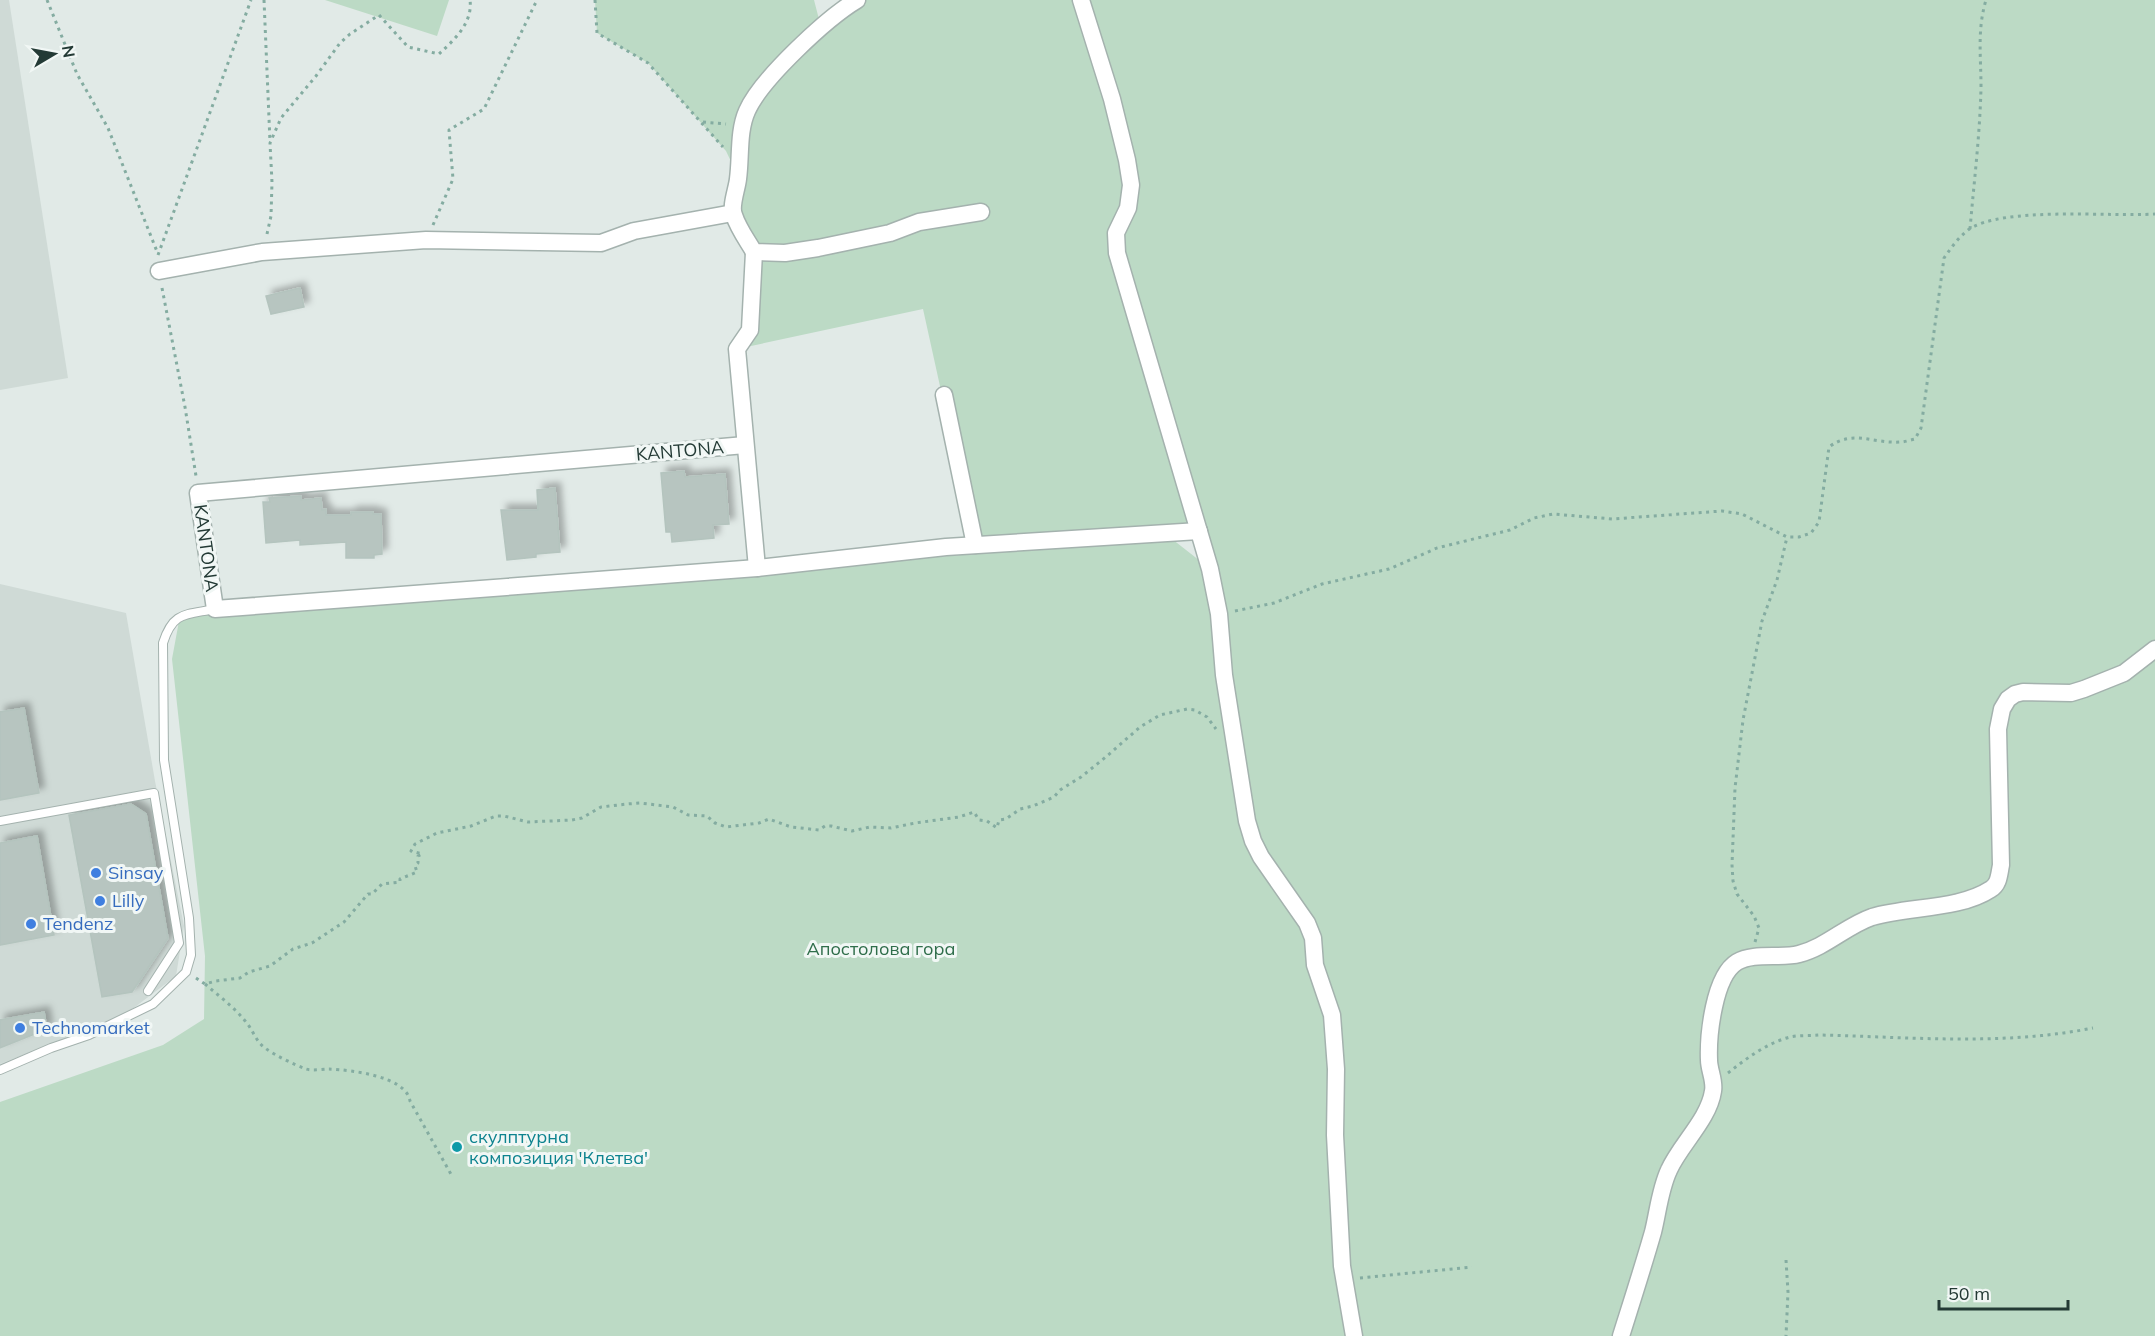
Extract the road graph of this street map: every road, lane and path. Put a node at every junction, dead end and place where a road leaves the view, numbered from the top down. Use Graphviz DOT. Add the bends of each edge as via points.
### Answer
graph roads {
  1 [pos="47,0"];
  2 [pos="251,0"];
  3 [pos="264,0"];
  4 [pos="470,0"];
  5 [pos="537,0"];
  6 [pos="595,0"];
  7 [pos="857,0"];
  8 [pos="1081,0"];
  9 [pos="1986,0"];
  10 [pos="701,122"];
  11 [pos="742,126"];
  12 [pos="270,143"];
  13 [pos="726,151"];
  14 [pos="981,212"];
  15 [pos="733,213"];
  16 [pos="2155,214"];
  17 [pos="1970,229"];
  18 [pos="426,240"];
  19 [pos="262,252"];
  20 [pos="754,252"];
  21 [pos="159,263"];
  22 [pos="944,395"];
  23 [pos="745,445"];
  24 [pos="198,493"];
  25 [pos="1199,531"];
  26 [pos="1787,537"];
  27 [pos="975,545"];
  28 [pos="757,568"];
  29 [pos="215,609"];
  30 [pos="1219,614"];
  31 [pos="2155,650"];
  32 [pos="1235,749"];
  33 [pos="0,821"];
  34 [pos="1750,958"];
  35 [pos="186,972"];
  36 [pos="205,984"];
  37 [pos="148,991"];
  38 [pos="2093,1028"];
  39 [pos="0,1070"];
  40 [pos="1713,1085"];
  41 [pos="452,1176"];
  42 [pos="1786,1260"];
  43 [pos="1342,1266"];
  44 [pos="1472,1268"];
  45 [pos="1354,1336"];
  46 [pos="1621,1336"];
  47 [pos="1786,1336"];
  1 -- 21 [label="path" via="77,74 108,128"];
  2 -- 21 [label="path"];
  3 -- 12 [label="path"];
  4 -- 12 [label="path" via="460,34 439,54 408,47 379,15 350,34 281,118"];
  5 -- 18 [label="path" via="484,109 449,130 453,179"];
  6 -- 10 [label="path" via="597,33 648,63"];
  7 -- 11 [label="street" via="786,60 754,99"];
  8 -- 25 [label="street" via="1112,99 1130,177 1128,208 1116,232 1120,265"];
  9 -- 17 [label="path" via="1978,40 1981,86"];
  10 -- 11 [label="path"];
  10 -- 13 [label="path"];
  11 -- 15 [label="street"];
  12 -- 19 [label="path" via="271,216"];
  14 -- 20 [label="street" via="919,222 890,233 818,248"];
  15 -- 18 [label="street" via="634,231 601,243"];
  15 -- 20 [label="street"];
  16 -- 17 [label="path" via="2006,218"];
  17 -- 26 [label="path" via="1944,258 1921,428 1915,438 1901,442 1847,438 1829,447 1819,522 1811,533"];
  18 -- 19 [label="street"];
  19 -- 21 [label="street"];
  20 -- 23 [label="street" via="750,330 737,349"];
  21 -- 24 [label="path"];
  22 -- 27 [label="street"];
  23 -- 24 [label="street, KANTONA"];
  23 -- 28 [label="street"];
  24 -- 29 [label="street, KANTONA"];
  25 -- 27 [label="street, KANTONA"];
  25 -- 30 [label="street"];
  26 -- 30 [label="path" via="1742,514 1722,511 1612,519 1553,514 1437,549 1389,569 1322,584 1274,603"];
  26 -- 34 [label="path" via="1762,621 1735,788 1733,881 1759,928"];
  27 -- 28 [label="street, KANTONA"];
  28 -- 29 [label="street, KANTONA"];
  29 -- 35 [label="lane" via="177,617 167,629 163,643 164,760 189,918 191,955"];
  30 -- 32 [label="street"];
  31 -- 34 [label="street" via="2124,673 2084,689 2071,693 2023,692 2008,699 1998,729 2001,866 1992,888 1963,900 1869,918 1812,951"];
  32 -- 36 [label="path" via="1203,714 1186,709 1167,712 1140,727 1054,797 999,820 997,828 979,820 974,812 959,818 852,831 831,826 819,830 791,827 769,819 759,824 726,827 707,816 640,803 602,807 572,820 528,822 496,816 436,833 415,844 411,851 422,854 415,866 417,872 400,882 382,884 344,922 312,943 240,978"];
  32 -- 43 [label="street" via="1253,841 1306,923 1332,1016"];
  33 -- 37 [label="lane" via="154,793 179,943"];
  34 -- 40 [label="street" via="1728,970 1719,987 1710,1037"];
  35 -- 36 [label="path"];
  35 -- 39 [label="lane" via="153,1004 89,1035"];
  36 -- 41 [label="path" via="247,1022 263,1047 272,1052 308,1070 375,1075 400,1085"];
  38 -- 40 [label="path" via="2006,1038 1792,1036 1746,1058"];
  40 -- 46 [label="street" via="1705,1111 1669,1170"];
  42 -- 47 [label="path"];
  43 -- 44 [label="path" via="1356,1278"];
  43 -- 45 [label="street"];
}
